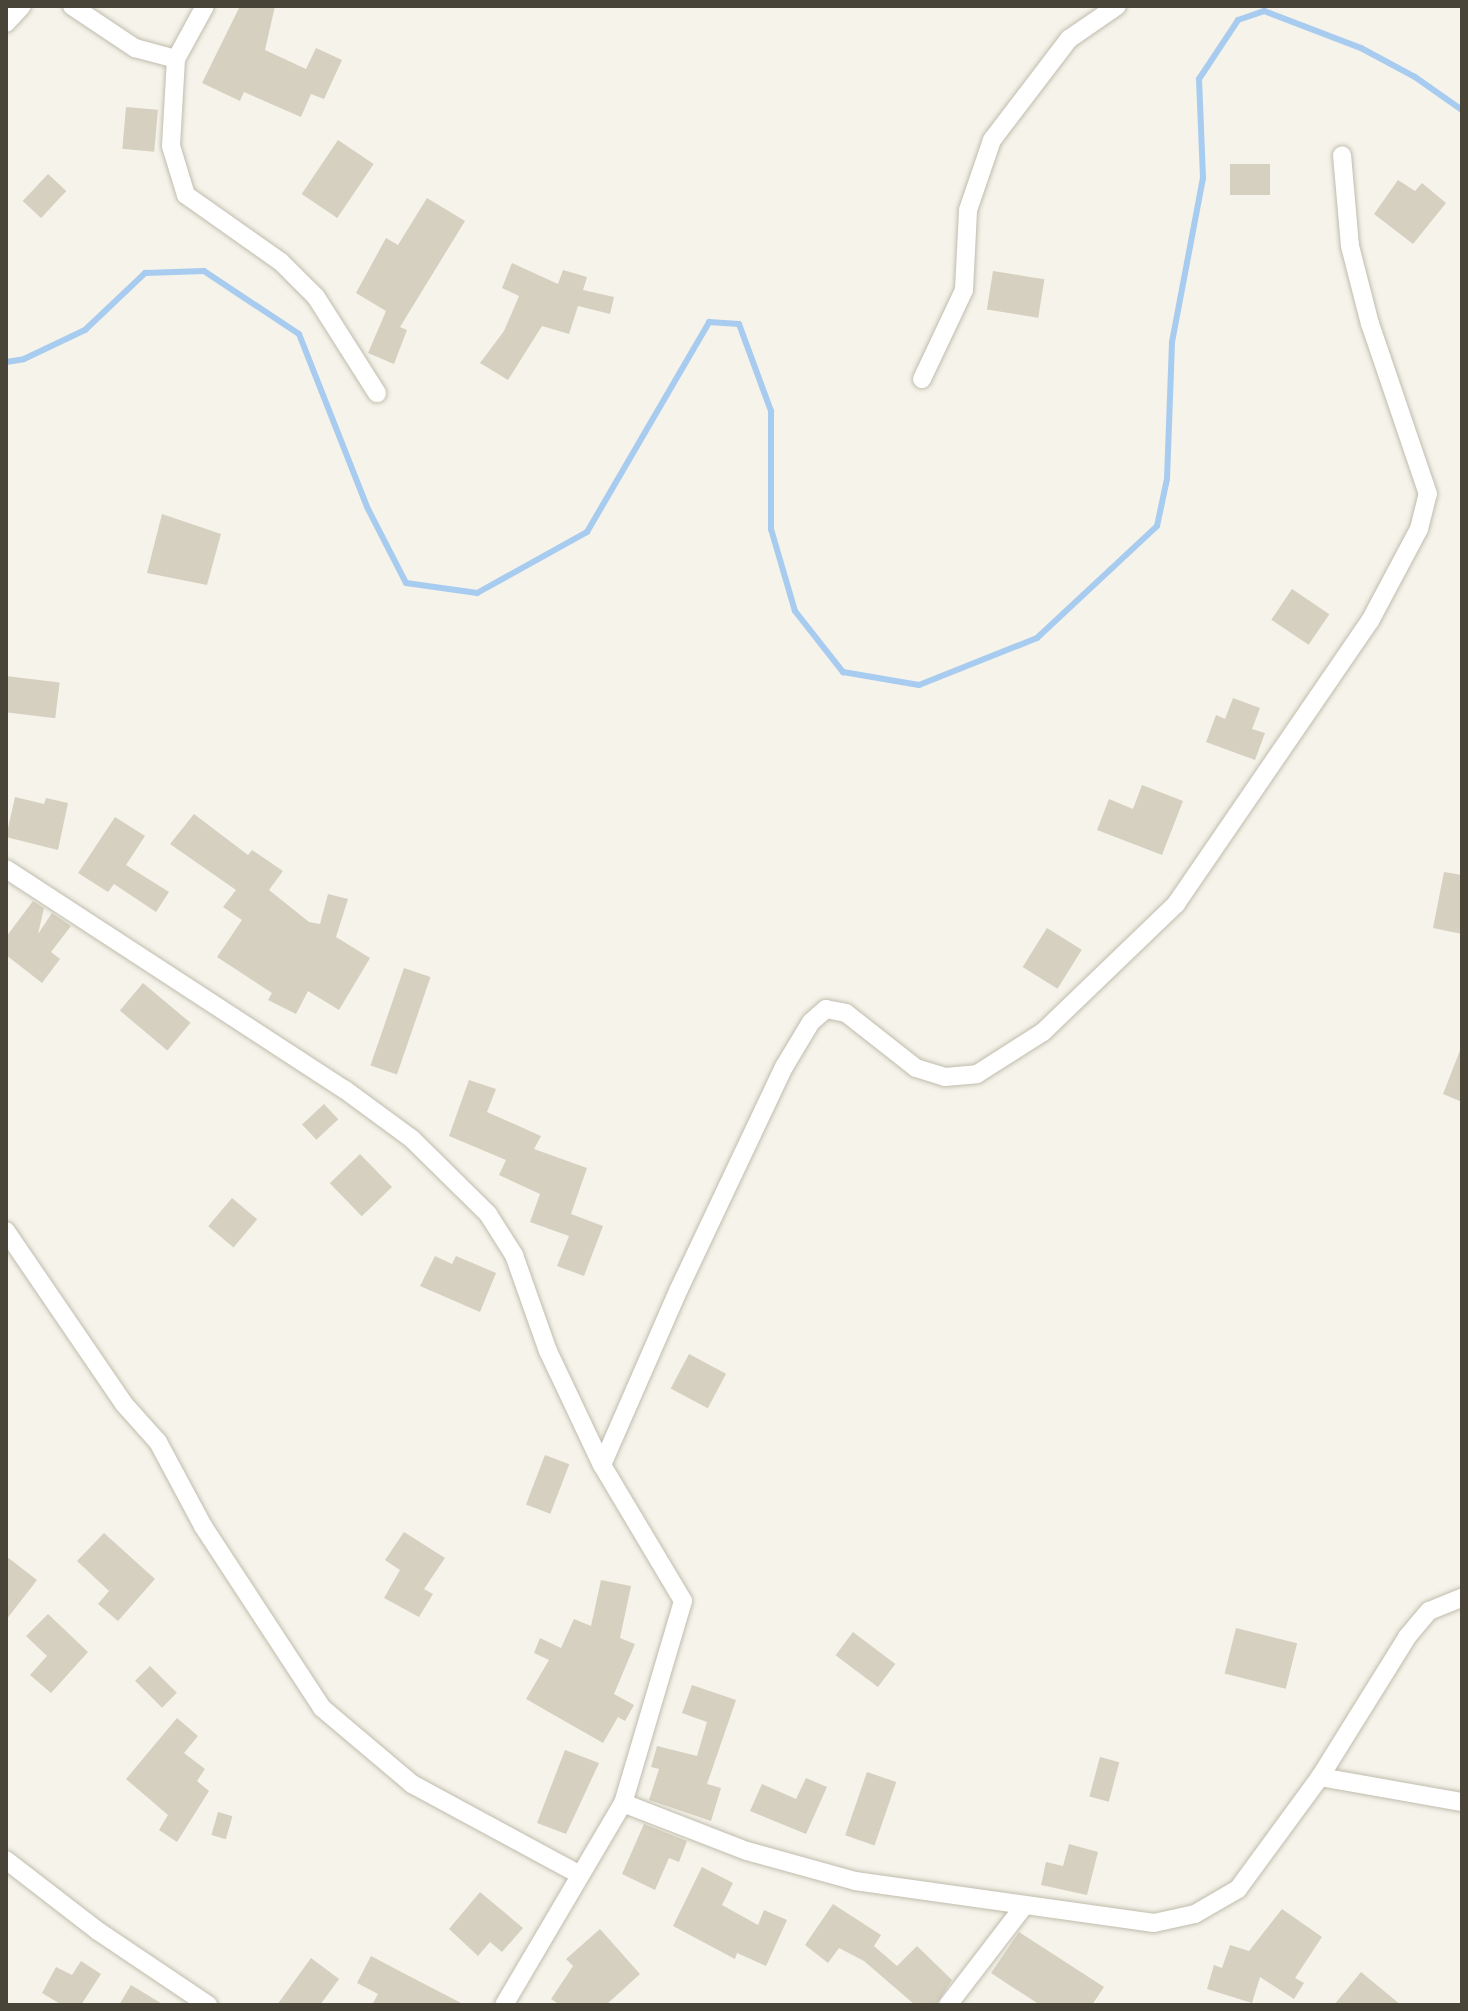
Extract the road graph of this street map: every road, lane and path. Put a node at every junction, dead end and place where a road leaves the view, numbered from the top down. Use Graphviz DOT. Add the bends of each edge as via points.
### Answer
graph roads {
  1 [pos="22,6"];
  2 [pos="72,6"];
  3 [pos="205,6"];
  4 [pos="1117,6"];
  5 [pos="6,23"];
  6 [pos="176,59"];
  7 [pos="1342,155"];
  8 [pos="922,379"];
  9 [pos="377,393"];
  10 [pos="6,869"];
  11 [pos="6,1231"];
  12 [pos="602,1465"];
  13 [pos="1462,1598"];
  14 [pos="1320,1777"];
  15 [pos="1462,1802"];
  16 [pos="623,1803"];
  17 [pos="6,1860"];
  18 [pos="580,1875"];
  19 [pos="1024,1906"];
  20 [pos="208,2005"];
  21 [pos="504,2005"];
  22 [pos="948,2005"];
  1 -- 5 [label="street"];
  2 -- 6 [label="street" via="135,48"];
  3 -- 6 [label="street"];
  4 -- 8 [label="street" via="1069,39 992,140 968,210 971,239 964,290"];
  6 -- 9 [label="street" via="171,146 186,195 281,262 316,297"];
  7 -- 12 [label="street" via="1350,246 1370,324 1428,494 1419,529 1370,621 1176,904 1043,1032 977,1074 945,1077 916,1068 846,1013 826,1009 811,1022 784,1067 685,1275"];
  10 -- 12 [label="street" via="344,1089 412,1139 488,1214 514,1255 548,1351"];
  11 -- 18 [label="street" via="124,1404 158,1442 203,1526 322,1708 412,1784"];
  12 -- 16 [label="street" via="683,1601"];
  13 -- 14 [label="street" via="1429,1611 1407,1637"];
  14 -- 15 [label="street"];
  14 -- 19 [label="street" via="1238,1889 1195,1914 1154,1923"];
  16 -- 18 [label="street"];
  16 -- 19 [label="street" via="747,1851 855,1881"];
  17 -- 20 [label="street"];
  18 -- 21 [label="street"];
  19 -- 22 [label="street"];
}
